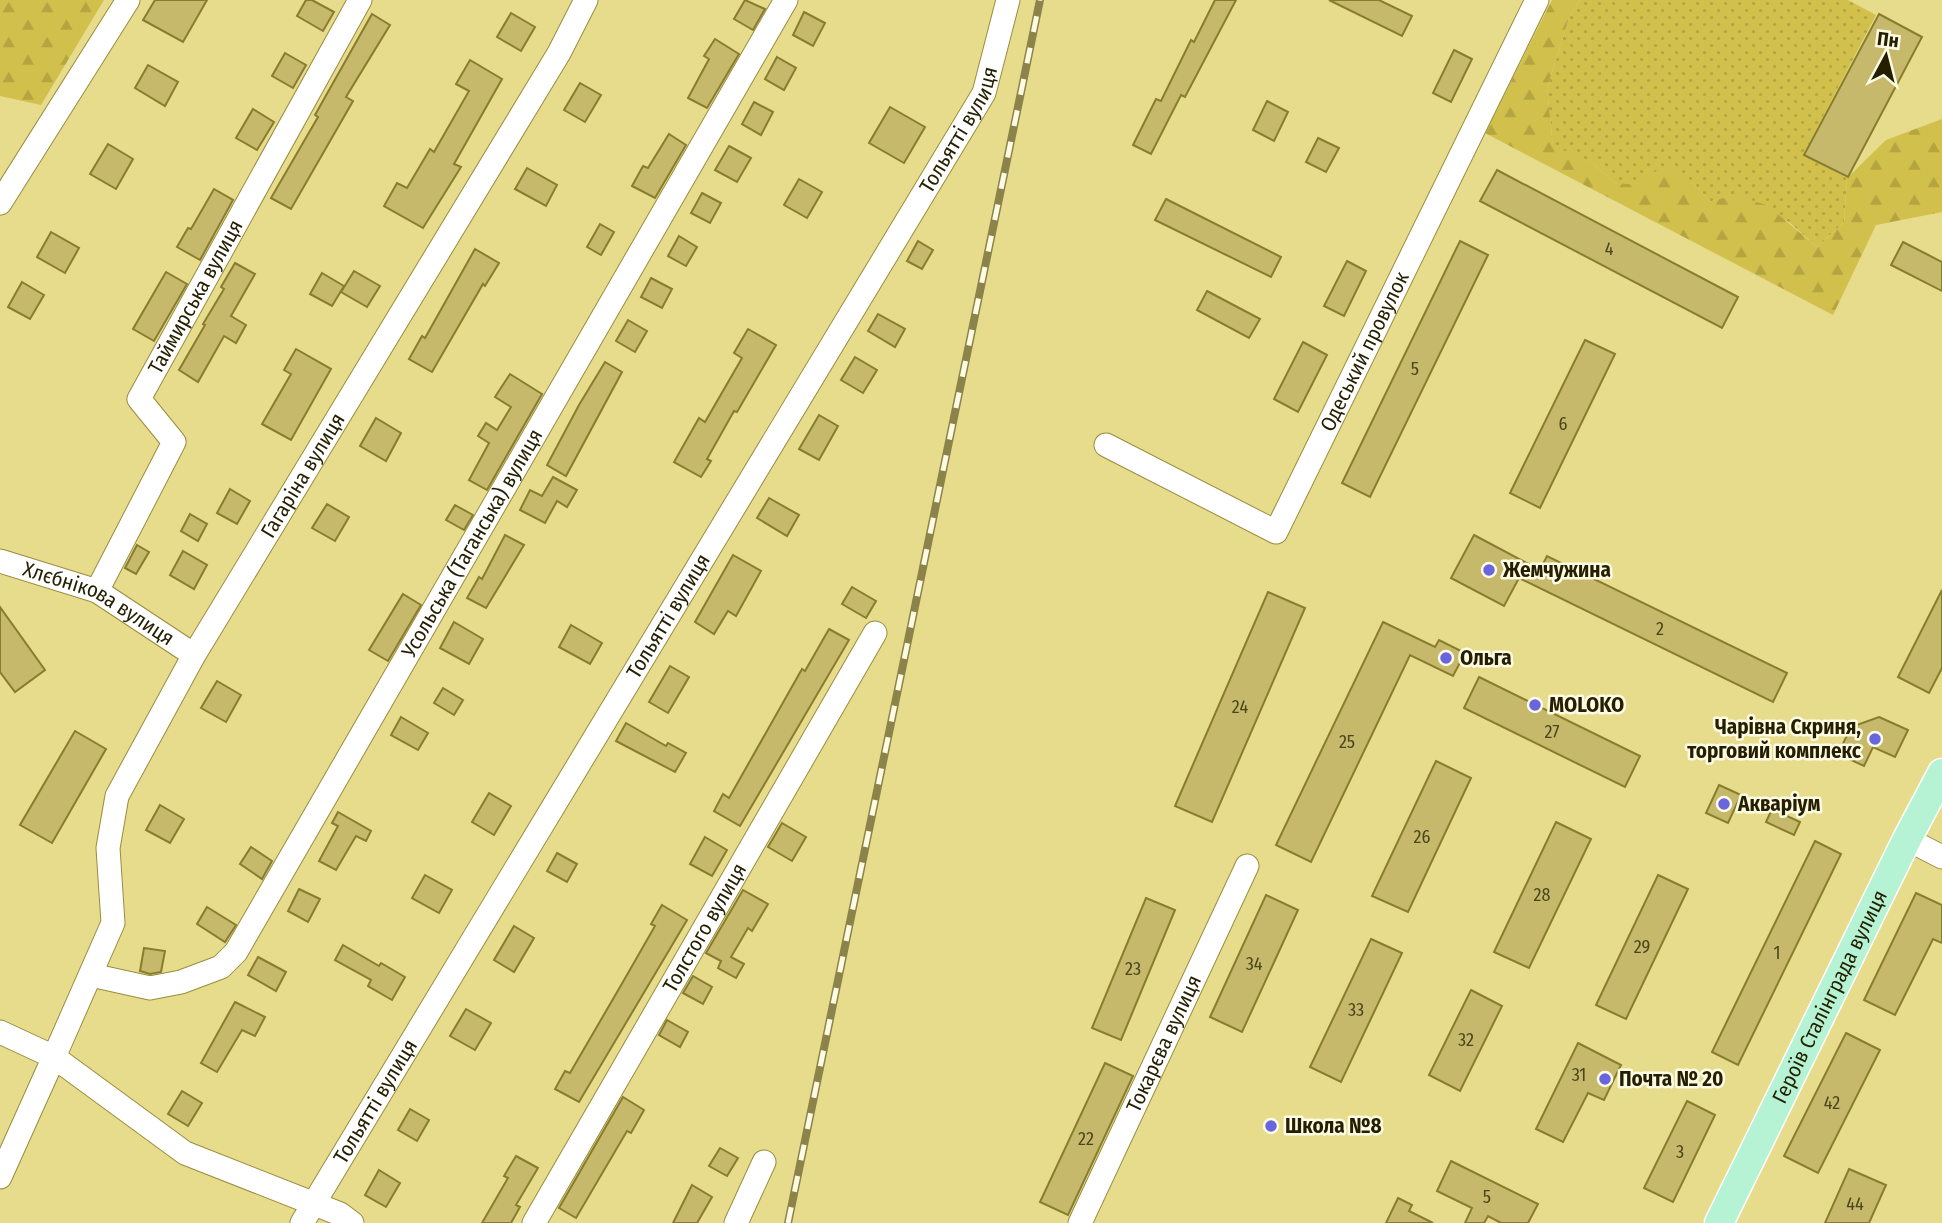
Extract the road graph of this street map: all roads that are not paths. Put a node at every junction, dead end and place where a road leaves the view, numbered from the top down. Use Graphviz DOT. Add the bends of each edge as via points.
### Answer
graph roads {
  1 [pos="128,0"];
  2 [pos="360,0"];
  3 [pos="586,0"];
  4 [pos="786,0"];
  5 [pos="1008,0"];
  6 [pos="1536,0"];
  7 [pos="0,203"];
  8 [pos="1106,445"];
  9 [pos="0,561"];
  10 [pos="97,590"];
  11 [pos="874,633"];
  12 [pos="194,655"];
  13 [pos="1942,773"];
  14 [pos="1907,839"];
  15 [pos="1942,857"];
  16 [pos="1247,866"];
  17 [pos="91,975"];
  18 [pos="0,1032"];
  19 [pos="54,1057"];
  20 [pos="764,1162"];
  21 [pos="0,1177"];
  22 [pos="307,1214"];
  23 [pos="352,1223"];
  24 [pos="534,1223"];
  25 [pos="736,1223"];
  26 [pos="1080,1223"];
  27 [pos="1719,1223"];
  1 -- 7 [label="street"];
  2 -- 10 [label="street, Таймирська вулиця" via="139,399 174,442"];
  3 -- 12 [label="street, Гагаріна вулиця" via="559,53"];
  4 -- 17 [label="street, Усольська (Таганська) вулиця" via="236,952 221,967 150,988"];
  5 -- 22 [label="street, Тольятті вулиця" via="984,93"];
  6 -- 8 [label="street, Одеський провулок" via="1276,532"];
  9 -- 10 [label="street, Хлєбнікова вулиця"];
  10 -- 12 [label="street, Хлєбнікова вулиця"];
  11 -- 24 [label="street, Толстого вулиця"];
  12 -- 17 [label="street, Гагаріна вулиця" via="117,796 108,848 113,923"];
  13 -- 14 [label="main road, Героїв Сталінграда вулиця"];
  14 -- 15 [label="street"];
  14 -- 27 [label="main road, Героїв Сталінграда вулиця"];
  16 -- 26 [label="street, Токарєва вулиця"];
  17 -- 19 [label="street, Гагаріна вулиця"];
  18 -- 19 [label="street"];
  19 -- 21 [label="street, Гагаріна вулиця"];
  19 -- 22 [label="street" via="185,1153"];
  20 -- 25 [label="street"];
  22 -- 23 [label="street" via="340,1214"];
}
